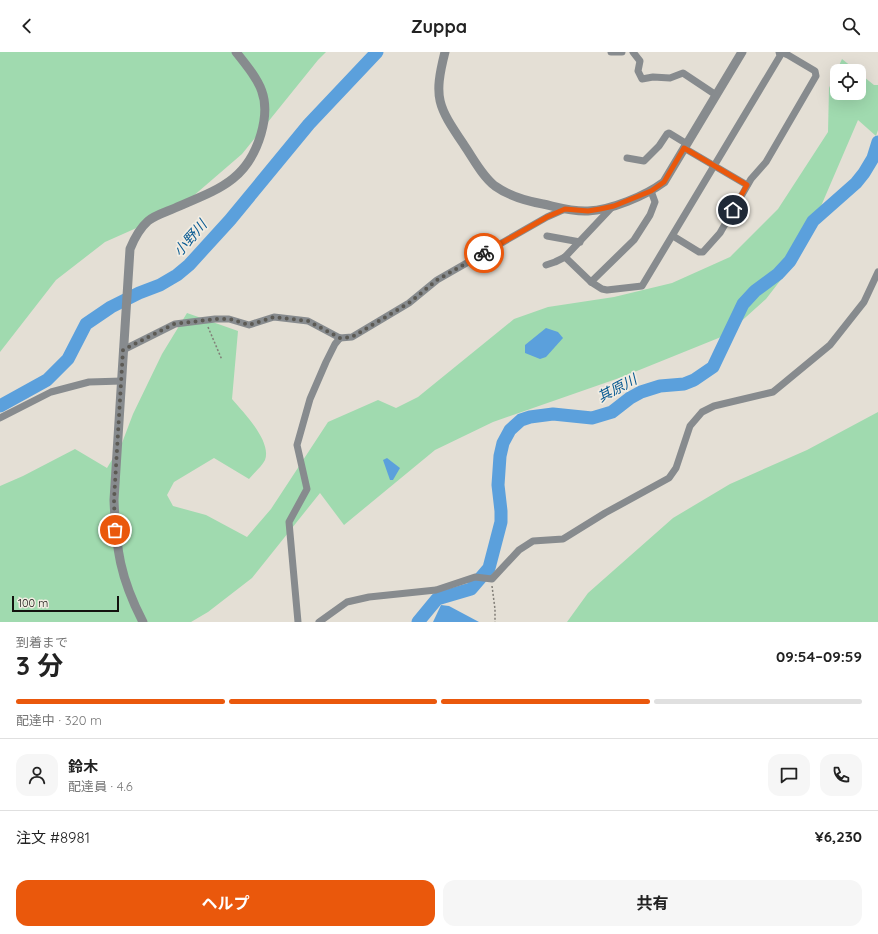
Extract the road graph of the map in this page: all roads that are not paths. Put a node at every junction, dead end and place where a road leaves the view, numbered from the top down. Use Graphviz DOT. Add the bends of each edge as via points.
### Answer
graph roads {
  1 [pos="236,52"];
  2 [pos="444,52"];
  3 [pos="611,52"];
  4 [pos="622,52"];
  5 [pos="633,52"];
  6 [pos="742,52"];
  7 [pos="780,52"];
  8 [pos="716,95"];
  9 [pos="686,146"];
  10 [pos="627,158"];
  11 [pos="715,166"];
  12 [pos="747,185"];
  13 [pos="651,191"];
  14 [pos="614,206"];
  15 [pos="565,209"];
  16 [pos="547,236"];
  17 [pos="673,236"];
  18 [pos="580,242"];
  19 [pos="565,257"];
  20 [pos="546,265"];
  21 [pos="878,272"];
  22 [pos="591,282"];
  23 [pos="340,338"];
  24 [pos="123,350"];
  25 [pos="122,381"];
  26 [pos="0,418"];
  27 [pos="143,622"];
  28 [pos="298,622"];
  29 [pos="319,622"];
  1 -- 24 [label="street" via="256,77 264,95 264,123 257,146 244,169 220,188 153,217 138,232 130,250"];
  2 -- 15 [label="street" via="438,94 444,114 481,170 495,185 513,196"];
  3 -- 4 [label="street"];
  5 -- 8 [label="street" via="640,61 638,71 642,79 670,78 684,73"];
  6 -- 8 [label="street"];
  7 -- 11 [label="street"];
  7 -- 12 [label="street" via="788,54 815,71 816,76 766,162"];
  8 -- 9 [label="street"];
  9 -- 10 [label="street" via="669,133 644,161"];
  9 -- 11 [label="street"];
  9 -- 13 [label="street" via="664,182"];
  11 -- 12 [label="street"];
  11 -- 17 [label="street"];
  12 -- 17 [label="street" via="720,233 703,252 698,252"];
  13 -- 14 [label="street"];
  13 -- 22 [label="street" via="656,202 634,240"];
  14 -- 15 [label="street" via="588,211"];
  14 -- 18 [label="street"];
  15 -- 23 [label="street" via="437,280 409,303 352,337"];
  16 -- 18 [label="street"];
  17 -- 22 [label="street" via="642,286 607,290"];
  18 -- 19 [label="street"];
  19 -- 20 [label="street"];
  19 -- 22 [label="street"];
  21 -- 29 [label="street" via="864,302 830,346 773,392 714,406 702,412 690,426 676,468 669,478 563,539 533,541 519,550 492,579 475,577 436,590 346,602"];
  23 -- 24 [label="street" via="308,321 274,317 249,325 230,319 205,320 174,324"];
  23 -- 28 [label="street" via="310,399 297,445 307,489 289,522"];
  24 -- 25 [label="street"];
  25 -- 26 [label="street" via="89,382 51,392"];
  25 -- 27 [label="street" via="114,500 115,530 122,572"];
}
